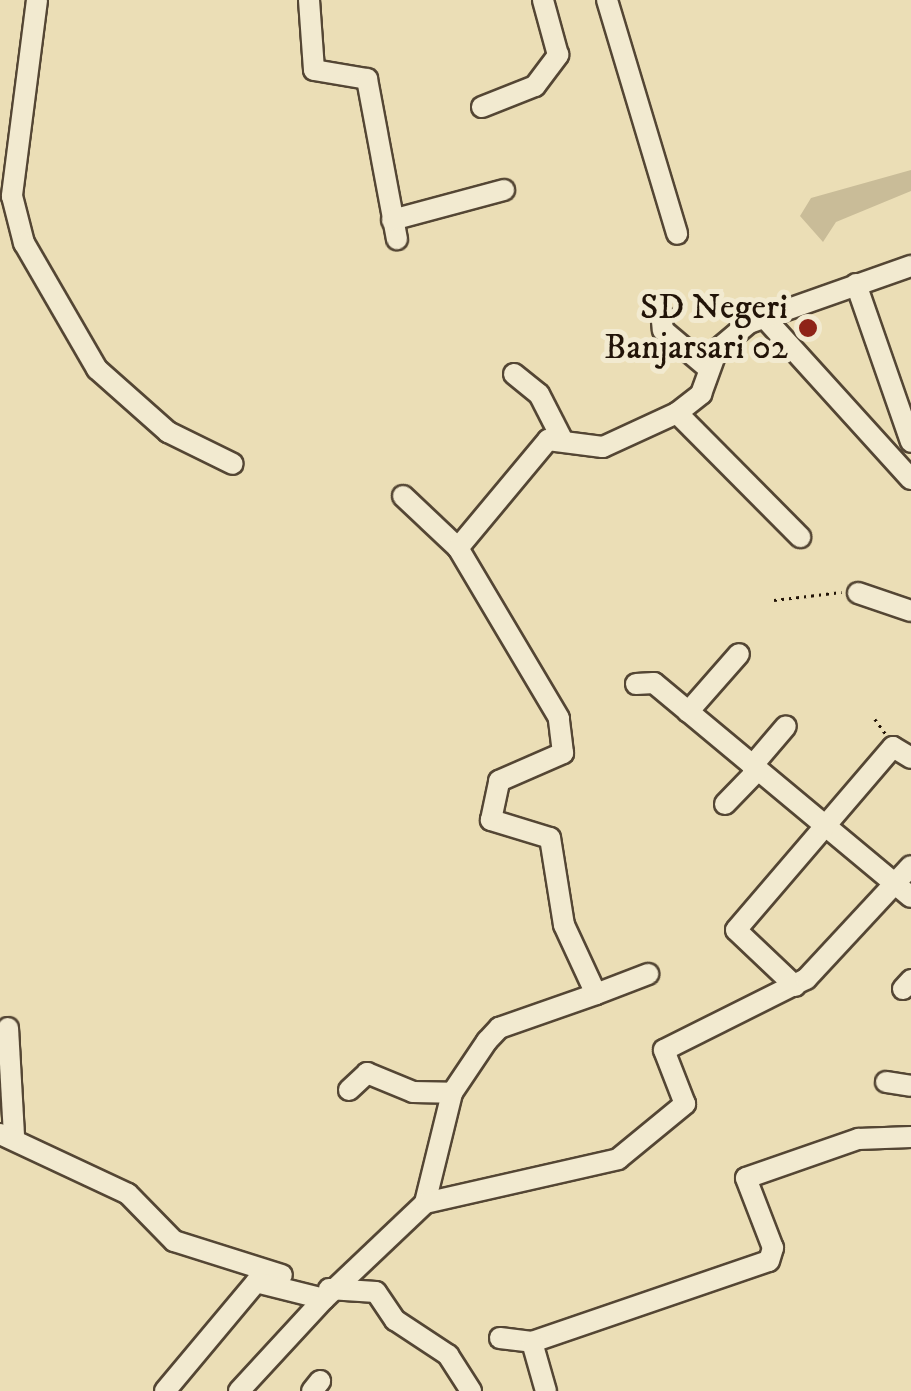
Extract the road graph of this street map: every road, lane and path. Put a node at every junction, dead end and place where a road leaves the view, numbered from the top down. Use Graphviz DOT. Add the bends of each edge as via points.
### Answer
graph roads {
  1 [pos="36,0"];
  2 [pos="309,0"];
  3 [pos="543,0"];
  4 [pos="607,0"];
  5 [pos="482,107"];
  6 [pos="504,190"];
  7 [pos="677,234"];
  8 [pos="911,266"];
  9 [pos="856,284"];
  10 [pos="661,312"];
  11 [pos="763,316"];
  12 [pos="708,368"];
  13 [pos="514,374"];
  14 [pos="677,413"];
  15 [pos="561,437"];
  16 [pos="911,442"];
  17 [pos="233,464"];
  18 [pos="911,478"];
  19 [pos="404,496"];
  20 [pos="800,537"];
  21 [pos="458,548"];
  22 [pos="858,593"];
  23 [pos="774,600"];
  24 [pos="911,612"];
  25 [pos="738,654"];
  26 [pos="636,684"];
  27 [pos="688,712"];
  28 [pos="786,726"];
  29 [pos="911,758"];
  30 [pos="755,768"];
  31 [pos="725,804"];
  32 [pos="825,826"];
  33 [pos="911,866"];
  34 [pos="903,890"];
  35 [pos="648,974"];
  36 [pos="795,986"];
  37 [pos="596,994"];
  38 [pos="8,1028"];
  39 [pos="886,1082"];
  40 [pos="911,1086"];
  41 [pos="349,1090"];
  42 [pos="452,1093"];
  43 [pos="7,1135"];
  44 [pos="911,1136"];
  45 [pos="425,1203"];
  46 [pos="369,1254"];
  47 [pos="376,1292"];
  48 [pos="328,1295"];
  49 [pos="500,1338"];
  50 [pos="532,1342"];
  51 [pos="166,1391"];
  52 [pos="239,1391"];
  53 [pos="471,1391"];
  54 [pos="546,1391"];
  1 -- 17 [label="street" via="12,196 24,243 96,369 168,432"];
  2 -- 6 [label="street" via="314,70 367,79 394,230"];
  3 -- 5 [label="street" via="553,64 535,86"];
  4 -- 7 [label="street"];
  8 -- 9 [label="street"];
  9 -- 11 [label="street"];
  9 -- 16 [label="street"];
  10 -- 12 [label="street" via="664,330"];
  11 -- 12 [label="street" via="723,342"];
  11 -- 18 [label="street"];
  12 -- 14 [label="street" via="701,394"];
  13 -- 15 [label="street" via="539,394"];
  14 -- 15 [label="street" via="603,447"];
  14 -- 20 [label="street"];
  15 -- 21 [label="street" via="542,444"];
  19 -- 21 [label="street"];
  21 -- 37 [label="street" via="502,635 558,718 562,752 499,781 491,820 550,838 564,924"];
  22 -- 23 [label="path"];
  22 -- 24 [label="street"];
  25 -- 27 [label="street"];
  26 -- 27 [label="street" via="654,683"];
  27 -- 30 [label="street"];
  28 -- 30 [label="street"];
  29 -- 32 [label="street" via="893,747"];
  30 -- 31 [label="street"];
  30 -- 32 [label="street"];
  32 -- 34 [label="street"];
  32 -- 36 [label="street" via="735,933"];
  33 -- 34 [label="street"];
  34 -- 36 [label="street"];
  35 -- 37 [label="street"];
  36 -- 45 [label="street" via="664,1050 685,1104 618,1159"];
  37 -- 42 [label="street" via="499,1028"];
  38 -- 43 [label="street"];
  39 -- 40 [label="street"];
  41 -- 42 [label="street" via="367,1073 413,1092"];
  42 -- 45 [label="street"];
  43 -- 48 [label="street" via="128,1194 174,1241"];
  44 -- 50 [label="street" via="872,1135 753,1173 745,1186 773,1248 769,1261"];
  45 -- 46 [label="street"];
  46 -- 47 [label="street"];
  46 -- 48 [label="street"];
  47 -- 48 [label="street"];
  47 -- 53 [label="street" via="395,1320 448,1355"];
  48 -- 51 [label="street" via="256,1282"];
  48 -- 52 [label="street"];
  49 -- 50 [label="street"];
  50 -- 54 [label="street"];
}
